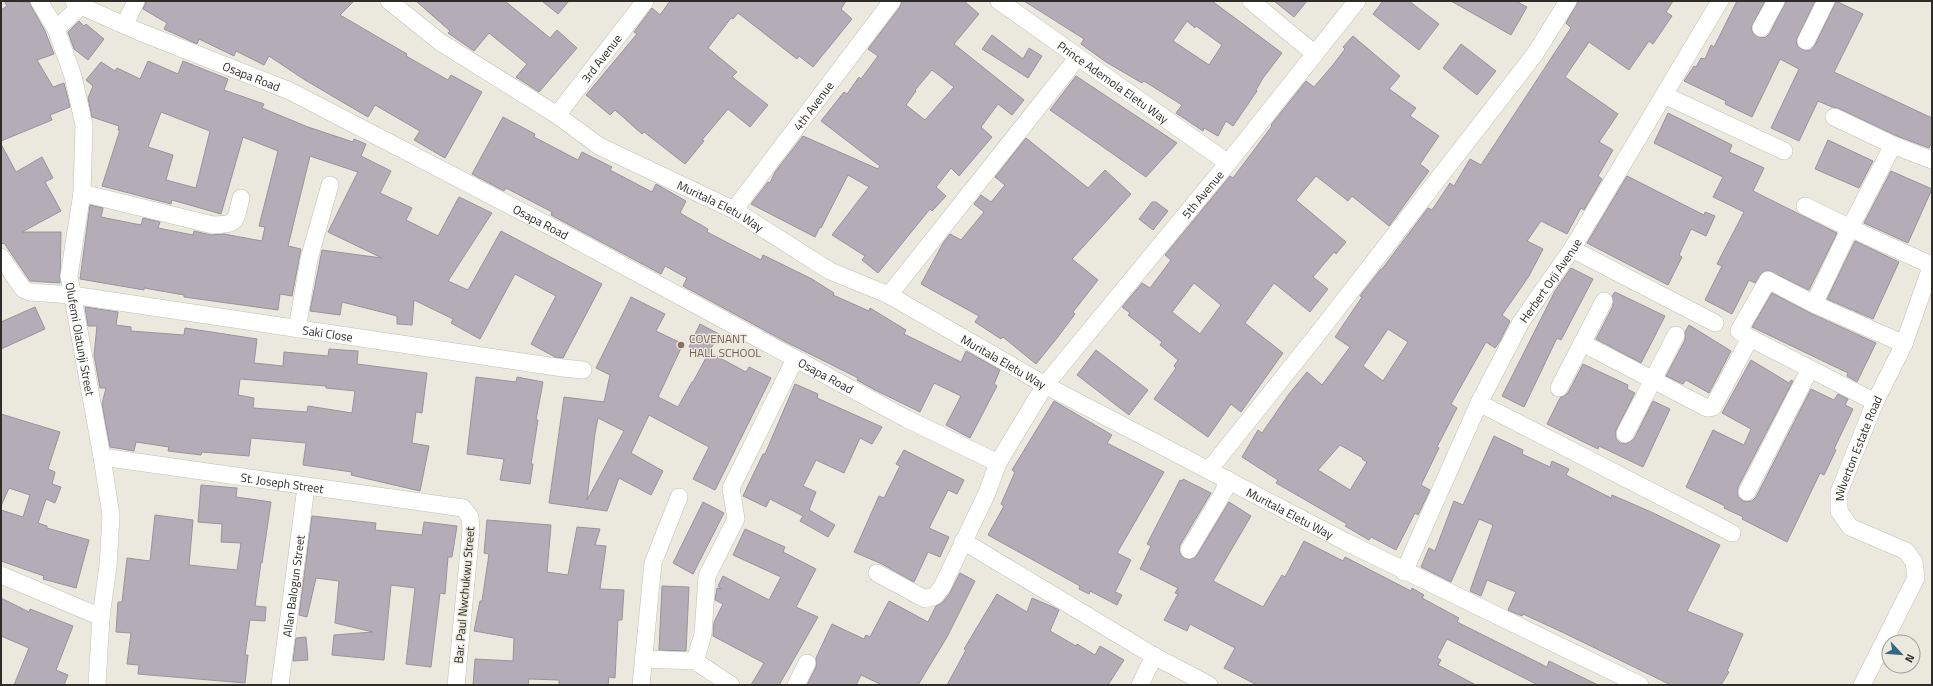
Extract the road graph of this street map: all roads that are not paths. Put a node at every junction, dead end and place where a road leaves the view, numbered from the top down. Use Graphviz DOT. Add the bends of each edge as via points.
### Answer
graph roads {
  1 [pos="40,1"];
  2 [pos="136,1"];
  3 [pos="390,1"];
  4 [pos="645,1"];
  5 [pos="892,1"];
  6 [pos="999,1"];
  7 [pos="1251,1"];
  8 [pos="1357,1"];
  9 [pos="1568,1"];
  10 [pos="1720,1"];
  11 [pos="1776,1"];
  12 [pos="1826,1"];
  13 [pos="78,4"];
  14 [pos="125,24"];
  15 [pos="56,28"];
  16 [pos="1761,28"];
  17 [pos="1806,42"];
  18 [pos="1315,54"];
  19 [pos="1078,57"];
  20 [pos="1664,94"];
  21 [pos="557,115"];
  22 [pos="1834,117"];
  23 [pos="1893,145"];
  24 [pos="1784,151"];
  25 [pos="1932,160"];
  26 [pos="1228,163"];
  27 [pos="330,185"];
  28 [pos="82,193"];
  29 [pos="240,198"];
  30 [pos="1805,206"];
  31 [pos="734,210"];
  32 [pos="1850,228"];
  33 [pos="1572,249"];
  34 [pos="1,257"];
  35 [pos="1932,265"];
  36 [pos="72,295"];
  37 [pos="889,295"];
  38 [pos="1604,301"];
  39 [pos="1814,304"];
  40 [pos="1715,323"];
  41 [pos="296,329"];
  42 [pos="1676,335"];
  43 [pos="1750,338"];
  44 [pos="1582,343"];
  45 [pos="1904,344"];
  46 [pos="795,359"];
  47 [pos="1810,369"];
  48 [pos="583,370"];
  49 [pos="1653,380"];
  50 [pos="1045,385"];
  51 [pos="1560,388"];
  52 [pos="1875,402"];
  53 [pos="1479,403"];
  54 [pos="1625,434"];
  55 [pos="102,457"];
  56 [pos="998,462"];
  57 [pos="1209,470"];
  58 [pos="1227,479"];
  59 [pos="306,487"];
  60 [pos="1747,492"];
  61 [pos="680,497"];
  62 [pos="463,508"];
  63 [pos="1732,533"];
  64 [pos="963,541"];
  65 [pos="1188,550"];
  66 [pos="1404,572"];
  67 [pos="878,573"];
  68 [pos="1,575"];
  69 [pos="101,617"];
  70 [pos="1154,656"];
  71 [pos="643,659"];
  72 [pos="695,661"];
  73 [pos="807,663"];
  74 [pos="97,685"];
  75 [pos="280,685"];
  76 [pos="456,685"];
  77 [pos="641,685"];
  78 [pos="731,685"];
  79 [pos="796,685"];
  80 [pos="1140,685"];
  81 [pos="1210,685"];
  82 [pos="1640,685"];
  83 [pos="1862,685"];
  1 -- 15 [label="street, Olufemi Olatunji Street"];
  2 -- 14 [label="street"];
  3 -- 21 [label="street, Muritala Eletu Way" via="440,42"];
  4 -- 21 [label="street, 3rd Avenue"];
  5 -- 31 [label="street, 4th Avenue"];
  6 -- 19 [label="street, Prince Ademola Eletu Way"];
  7 -- 18 [label="street"];
  8 -- 18 [label="street, 5th Avenue"];
  9 -- 57 [label="street" via="1534,54"];
  10 -- 20 [label="street, Herbert Orji Avenue"];
  11 -- 16 [label="street"];
  12 -- 17 [label="street"];
  13 -- 14 [label="street, Osapa Road"];
  13 -- 15 [label="street"];
  14 -- 46 [label="street, Osapa Road" via="290,91 565,234"];
  15 -- 28 [label="street, Olufemi Olatunji Street" via="73,76 84,125"];
  18 -- 26 [label="street, 5th Avenue"];
  19 -- 26 [label="street, Prince Ademola Eletu Way"];
  19 -- 37 [label="street"];
  20 -- 24 [label="street"];
  20 -- 33 [label="street, Herbert Orji Avenue"];
  21 -- 31 [label="street, Muritala Eletu Way" via="599,146"];
  22 -- 23 [label="street"];
  23 -- 25 [label="street"];
  23 -- 32 [label="street"];
  26 -- 50 [label="street, 5th Avenue"];
  27 -- 41 [label="street" via="309,259"];
  28 -- 29 [label="street" via="213,225 229,224 234,221"];
  28 -- 36 [label="street, Olufemi Olatunji Street" via="69,276"];
  30 -- 32 [label="street"];
  31 -- 37 [label="street, Muritala Eletu Way" via="830,271"];
  32 -- 35 [label="street"];
  32 -- 39 [label="street"];
  33 -- 40 [label="street"];
  33 -- 53 [label="street, Herbert Orji Avenue" via="1521,322"];
  34 -- 36 [label="street, Saki Close" via="23,289 30,292"];
  35 -- 45 [label="street, Milverton Estate Road"];
  36 -- 41 [label="street, Saki Close"];
  36 -- 55 [label="street, Olufemi Olatunji Street"];
  37 -- 50 [label="street, Muritala Eletu Way"];
  38 -- 44 [label="street"];
  39 -- 43 [label="street" via="1768,280 1740,329"];
  39 -- 45 [label="street"];
  41 -- 48 [label="street, Saki Close"];
  42 -- 49 [label="street"];
  43 -- 47 [label="street"];
  43 -- 49 [label="street" via="1711,408"];
  44 -- 49 [label="street"];
  44 -- 51 [label="street"];
  45 -- 52 [label="street, Milverton Estate Road"];
  46 -- 56 [label="street, Osapa Road" via="907,419"];
  46 -- 72 [label="street" via="731,488 736,519 707,576 703,634"];
  47 -- 52 [label="street"];
  47 -- 60 [label="street"];
  49 -- 54 [label="street"];
  50 -- 56 [label="street, 5th Avenue"];
  50 -- 57 [label="street, Muritala Eletu Way"];
  52 -- 83 [label="street, Milverton Estate Road" via="1839,492 1839,511 1850,527 1906,551 1914,562 1916,578"];
  53 -- 63 [label="street"];
  53 -- 66 [label="street, Herbert Orji Avenue"];
  55 -- 59 [label="street, St. Joseph Street"];
  55 -- 69 [label="street, Olufemi Olatunji Street" via="111,516"];
  56 -- 64 [label="street, 5th Avenue" via="987,493"];
  57 -- 58 [label="street, Muritala Eletu Way"];
  58 -- 65 [label="street" via="1224,491"];
  58 -- 66 [label="street, Muritala Eletu Way"];
  59 -- 62 [label="street, St. Joseph Street"];
  59 -- 75 [label="street, Allan Balogun Street"];
  61 -- 71 [label="street" via="653,563"];
  62 -- 76 [label="street, Bar. Paul Nwchukwu Street" via="470,517 471,530"];
  64 -- 67 [label="street, 5th Avenue" via="942,587 935,596 925,599"];
  64 -- 70 [label="street"];
  66 -- 82 [label="street, Muritala Eletu Way"];
  68 -- 69 [label="street"];
  69 -- 74 [label="street, Olufemi Olatunji Street"];
  70 -- 80 [label="street"];
  70 -- 81 [label="street"];
  71 -- 72 [label="street"];
  71 -- 77 [label="street"];
  72 -- 78 [label="street"];
  73 -- 79 [label="street"];
}
